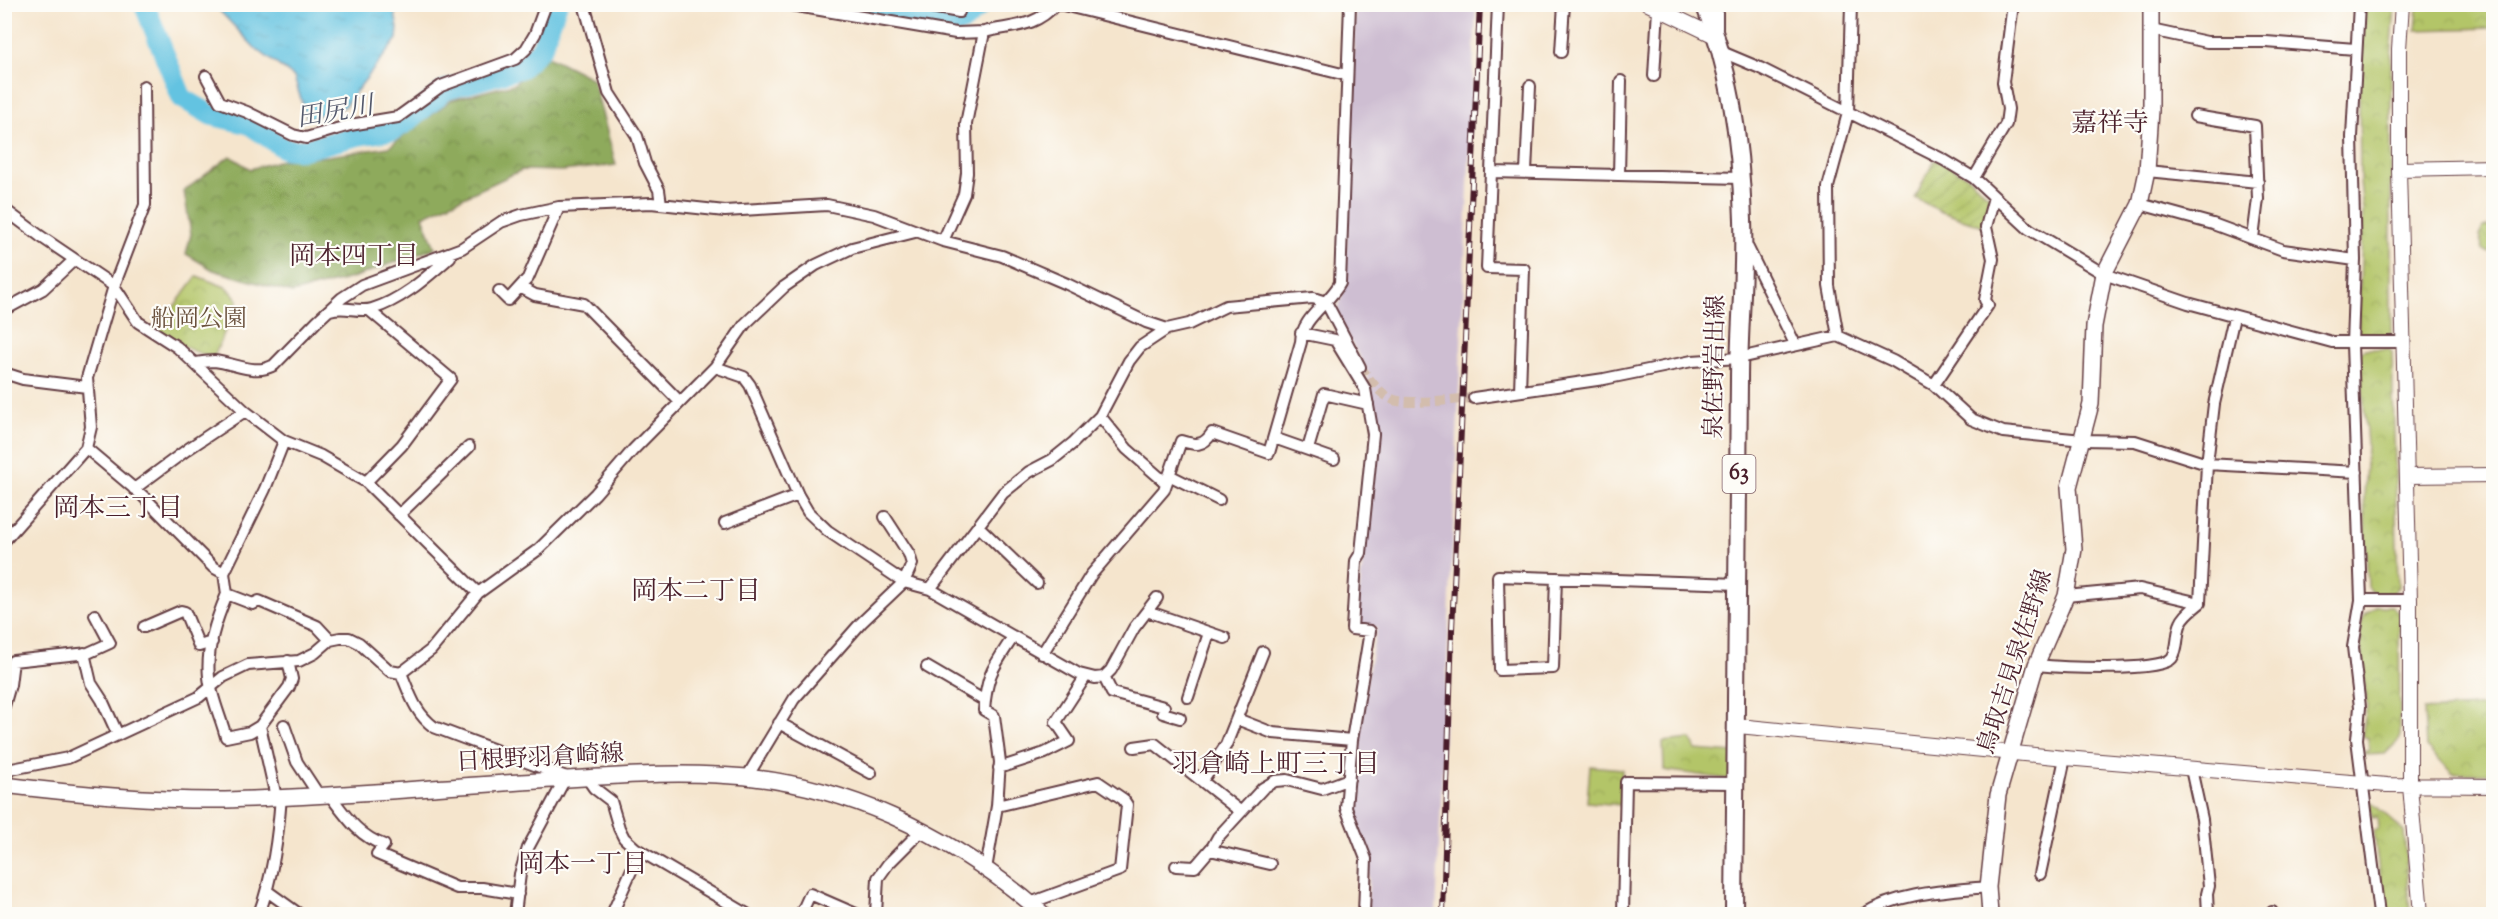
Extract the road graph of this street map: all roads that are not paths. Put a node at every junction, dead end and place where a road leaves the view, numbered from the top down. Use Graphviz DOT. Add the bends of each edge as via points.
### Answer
graph roads {
  1 [pos="546,4"];
  2 [pos="584,4"];
  3 [pos="785,4"];
  4 [pos="914,4"];
  5 [pos="1057,4"];
  6 [pos="1350,4"];
  7 [pos="1498,4"];
  8 [pos="1564,4"];
  9 [pos="1704,4"];
  10 [pos="1718,4"];
  11 [pos="1851,4"];
  12 [pos="2013,4"];
  13 [pos="2151,4"];
  14 [pos="2359,4"];
  15 [pos="2402,4"];
  16 [pos="1653,7"];
  17 [pos="959,12"];
  18 [pos="2151,30"];
  19 [pos="984,32"];
  20 [pos="1719,44"];
  21 [pos="2355,49"];
  22 [pos="1561,52"];
  23 [pos="1346,75"];
  24 [pos="206,76"];
  25 [pos="1654,76"];
  26 [pos="1622,81"];
  27 [pos="144,86"];
  28 [pos="1530,86"];
  29 [pos="1848,113"];
  30 [pos="2195,116"];
  31 [pos="2493,167"];
  32 [pos="2399,169"];
  33 [pos="2147,171"];
  34 [pos="1492,172"];
  35 [pos="1526,172"];
  36 [pos="1619,175"];
  37 [pos="1740,178"];
  38 [pos="1974,178"];
  39 [pos="2258,182"];
  40 [pos="1994,198"];
  41 [pos="661,204"];
  42 [pos="2140,204"];
  43 [pos="559,207"];
  44 [pos="4,209"];
  45 [pos="915,232"];
  46 [pos="1743,238"];
  47 [pos="2253,238"];
  48 [pos="943,241"];
  49 [pos="462,248"];
  50 [pos="74,260"];
  51 [pos="2355,260"];
  52 [pos="2104,274"];
  53 [pos="114,286"];
  54 [pos="520,287"];
  55 [pos="498,291"];
  56 [pos="1326,302"];
  57 [pos="4,310"];
  58 [pos="328,310"];
  59 [pos="369,310"];
  60 [pos="2234,317"];
  61 [pos="1167,329"];
  62 [pos="1301,333"];
  63 [pos="1838,336"];
  64 [pos="2401,342"];
  65 [pos="1796,344"];
  66 [pos="2352,344"];
  67 [pos="1739,358"];
  68 [pos="195,363"];
  69 [pos="715,367"];
  70 [pos="1360,367"];
  71 [pos="4,373"];
  72 [pos="1934,385"];
  73 [pos="87,387"];
  74 [pos="1520,391"];
  75 [pos="1474,398"];
  76 [pos="680,402"];
  77 [pos="1368,404"];
  78 [pos="245,411"];
  79 [pos="1100,416"];
  80 [pos="1274,438"];
  81 [pos="2083,440"];
  82 [pos="284,441"];
  83 [pos="469,447"];
  84 [pos="86,448"];
  85 [pos="1308,450"];
  86 [pos="1334,459"];
  87 [pos="2207,464"];
  88 [pos="2357,472"];
  89 [pos="2493,475"];
  90 [pos="2406,476"];
  91 [pos="1168,479"];
  92 [pos="366,482"];
  93 [pos="134,489"];
  94 [pos="798,495"];
  95 [pos="1219,500"];
  96 [pos="399,515"];
  97 [pos="885,517"];
  98 [pos="725,523"];
  99 [pos="978,526"];
  100 [pos="4,541"];
  101 [pos="224,573"];
  102 [pos="1556,578"];
  103 [pos="904,582"];
  104 [pos="1037,583"];
  105 [pos="1739,584"];
  106 [pos="930,589"];
  107 [pos="478,593"];
  108 [pos="227,594"];
  109 [pos="2066,596"];
  110 [pos="1157,598"];
  111 [pos="2361,600"];
  112 [pos="2410,600"];
  113 [pos="2200,603"];
  114 [pos="1147,611"];
  115 [pos="95,615"];
  116 [pos="144,627"];
  117 [pos="1209,633"];
  118 [pos="1013,637"];
  119 [pos="1225,638"];
  120 [pos="330,640"];
  121 [pos="212,642"];
  122 [pos="1263,652"];
  123 [pos="84,653"];
  124 [pos="1042,654"];
  125 [pos="288,661"];
  126 [pos="2036,665"];
  127 [pos="927,667"];
  128 [pos="401,673"];
  129 [pos="1086,676"];
  130 [pos="1104,677"];
  131 [pos="211,687"];
  132 [pos="1188,697"];
  133 [pos="984,701"];
  134 [pos="4,706"];
  135 [pos="1180,718"];
  136 [pos="1237,719"];
  137 [pos="779,723"];
  138 [pos="284,725"];
  139 [pos="260,726"];
  140 [pos="1738,726"];
  141 [pos="118,735"];
  142 [pos="1352,740"];
  143 [pos="1134,747"];
  144 [pos="2010,752"];
  145 [pos="2065,758"];
  146 [pos="999,768"];
  147 [pos="2191,769"];
  148 [pos="871,773"];
  149 [pos="4,774"];
  150 [pos="747,777"];
  151 [pos="575,779"];
  152 [pos="1349,780"];
  153 [pos="1202,781"];
  154 [pos="1737,783"];
  155 [pos="2363,783"];
  156 [pos="4,785"];
  157 [pos="2410,786"];
  158 [pos="2493,786"];
  159 [pos="324,794"];
  160 [pos="279,797"];
  161 [pos="998,806"];
  162 [pos="1241,812"];
  163 [pos="922,830"];
  164 [pos="1210,850"];
  165 [pos="640,851"];
  166 [pos="1270,864"];
  167 [pos="1176,866"];
  168 [pos="986,869"];
  169 [pos="2040,874"];
  170 [pos="1988,887"];
  171 [pos="267,891"];
  172 [pos="518,894"];
  173 [pos="1030,903"];
  174 [pos="1736,914"];
  175 [pos="259,915"];
  176 [pos="300,915"];
  177 [pos="515,915"];
  178 [pos="612,915"];
  179 [pos="747,915"];
  180 [pos="801,915"];
  181 [pos="856,915"];
  182 [pos="876,915"];
  183 [pos="1043,915"];
  184 [pos="1364,915"];
  185 [pos="1623,915"];
  186 [pos="1864,915"];
  187 [pos="1990,915"];
  188 [pos="2208,915"];
  189 [pos="2379,915"];
  190 [pos="2421,915"];
  1 -- 24 [label="street" via="536,34 515,59 441,86 398,117 350,125 318,136 293,135 220,102"];
  2 -- 41 [label="street" via="609,93 637,136"];
  3 -- 19 [label="street" via="956,33"];
  4 -- 17 [label="street"];
  5 -- 19 [label="street" via="1044,17 1026,24"];
  5 -- 23 [label="street"];
  6 -- 23 [label="street"];
  7 -- 34 [label="street"];
  8 -- 22 [label="street"];
  9 -- 20 [label="main road, 泉佐野岩出線 / 63"];
  10 -- 20 [label="street"];
  11 -- 29 [label="street"];
  12 -- 38 [label="street" via="2003,82 2008,109 2006,124"];
  13 -- 18 [label="main road, 鳥取吉見泉佐野線"];
  14 -- 21 [label="street"];
  15 -- 32 [label="street"];
  16 -- 20 [label="street"];
  16 -- 25 [label="street"];
  18 -- 21 [label="street" via="2207,42"];
  18 -- 33 [label="main road, 鳥取吉見泉佐野線"];
  19 -- 48 [label="street" via="966,124 964,194"];
  20 -- 29 [label="street"];
  20 -- 37 [label="main road, 泉佐野岩出線 / 63" via="1738,143"];
  21 -- 51 [label="street"];
  23 -- 56 [label="street" via="1340,283"];
  26 -- 36 [label="street"];
  27 -- 53 [label="street" via="145,205"];
  28 -- 35 [label="street"];
  29 -- 38 [label="street"];
  29 -- 63 [label="street" via="1828,187 1829,286"];
  30 -- 39 [label="street" via="2255,126"];
  31 -- 32 [label="street"];
  32 -- 64 [label="street"];
  33 -- 39 [label="street"];
  33 -- 42 [label="main road, 鳥取吉見泉佐野線"];
  34 -- 35 [label="street"];
  34 -- 74 [label="street" via="1487,268 1524,269"];
  35 -- 36 [label="street"];
  36 -- 37 [label="street"];
  37 -- 46 [label="main road, 泉佐野岩出線 / 63"];
  38 -- 40 [label="street"];
  39 -- 47 [label="street"];
  40 -- 52 [label="street" via="2029,229"];
  40 -- 72 [label="street" via="1986,227 1993,259 1985,300 1988,305"];
  41 -- 43 [label="street"];
  41 -- 45 [label="street" via="725,211 827,205 874,215"];
  42 -- 47 [label="street"];
  42 -- 52 [label="main road, 鳥取吉見泉佐野線"];
  43 -- 49 [label="street" via="501,222"];
  43 -- 54 [label="street" via="528,278"];
  44 -- 50 [label="street"];
  45 -- 48 [label="street"];
  45 -- 69 [label="street" via="852,248 816,265 784,287 745,324"];
  46 -- 65 [label="street"];
  46 -- 67 [label="main road, 泉佐野岩出線 / 63"];
  47 -- 51 [label="street" via="2283,249"];
  48 -- 61 [label="street" via="1002,256"];
  49 -- 58 [label="street" via="362,285"];
  49 -- 59 [label="street" via="413,288"];
  50 -- 53 [label="street"];
  50 -- 57 [label="street" via="43,289"];
  51 -- 66 [label="street"];
  52 -- 60 [label="street"];
  52 -- 81 [label="main road, 鳥取吉見泉佐野線" via="2094,326 2091,404"];
  53 -- 68 [label="street" via="138,322 177,346"];
  53 -- 73 [label="street"];
  54 -- 55 [label="street" via="508,300"];
  54 -- 76 [label="street" via="535,295 584,304"];
  56 -- 61 [label="street" via="1313,298 1226,306 1189,324"];
  56 -- 62 [label="street"];
  56 -- 70 [label="street"];
  58 -- 59 [label="street"];
  58 -- 68 [label="street" via="267,369 213,361"];
  59 -- 92 [label="street" via="451,379 402,445"];
  60 -- 66 [label="street"];
  60 -- 87 [label="street" via="2214,404"];
  61 -- 79 [label="street" via="1140,346"];
  62 -- 77 [label="street" via="1335,340 1365,389"];
  62 -- 80 [label="street"];
  63 -- 65 [label="street"];
  63 -- 72 [label="street"];
  64 -- 66 [label="street"];
  64 -- 90 [label="street"];
  65 -- 67 [label="street"];
  66 -- 88 [label="street"];
  67 -- 74 [label="street" via="1692,361"];
  67 -- 105 [label="main road, 泉佐野岩出線 / 63"];
  68 -- 78 [label="street"];
  69 -- 76 [label="street"];
  69 -- 94 [label="street" via="744,377 750,385"];
  71 -- 73 [label="street"];
  72 -- 81 [label="street" via="1971,419 2003,432"];
  73 -- 84 [label="street" via="91,427"];
  74 -- 75 [label="street"];
  76 -- 107 [label="street" via="539,549"];
  77 -- 85 [label="street" via="1324,394"];
  77 -- 142 [label="street" via="1373,434 1361,553 1356,561 1352,629 1370,631"];
  78 -- 82 [label="street"];
  78 -- 93 [label="street"];
  79 -- 91 [label="street" via="1127,449"];
  79 -- 99 [label="street" via="1052,460 1003,493"];
  80 -- 85 [label="street"];
  80 -- 91 [label="street" via="1269,453 1212,434 1197,446 1181,441"];
  81 -- 87 [label="street" via="2144,443"];
  81 -- 109 [label="main road, 鳥取吉見泉佐野線" via="2069,487 2074,549"];
  82 -- 92 [label="street" via="321,456"];
  82 -- 101 [label="street"];
  83 -- 96 [label="street"];
  84 -- 93 [label="street"];
  84 -- 100 [label="street"];
  85 -- 86 [label="street"];
  87 -- 88 [label="street"];
  87 -- 113 [label="street"];
  88 -- 111 [label="street"];
  89 -- 90 [label="street"];
  90 -- 112 [label="street"];
  91 -- 95 [label="street"];
  91 -- 124 [label="street" via="1164,490 1091,575"];
  92 -- 96 [label="street"];
  93 -- 101 [label="street" via="213,567"];
  94 -- 98 [label="street"];
  94 -- 103 [label="street" via="808,512 828,531"];
  96 -- 107 [label="street"];
  97 -- 103 [label="street" via="912,564"];
  99 -- 104 [label="street"];
  99 -- 106 [label="street"];
  101 -- 108 [label="street"];
  102 -- 102 [label="street" via="1553,668 1500,670 1498,576"];
  102 -- 105 [label="street"];
  103 -- 106 [label="street"];
  103 -- 137 [label="street" via="861,623 794,699"];
  105 -- 140 [label="main road, 泉佐野岩出線 / 63"];
  106 -- 118 [label="street"];
  107 -- 128 [label="street" via="431,650"];
  108 -- 120 [label="street" via="253,604 260,601 317,626"];
  108 -- 121 [label="street"];
  109 -- 113 [label="street" via="2140,589"];
  109 -- 126 [label="main road, 鳥取吉見泉佐野線"];
  110 -- 114 [label="street"];
  111 -- 112 [label="street"];
  111 -- 155 [label="street" via="2353,647"];
  112 -- 157 [label="street"];
  113 -- 126 [label="street" via="2181,622 2173,657 2166,663 2075,669"];
  114 -- 117 [label="street"];
  114 -- 130 [label="street"];
  115 -- 123 [label="street" via="110,643"];
  116 -- 121 [label="street" via="181,611 185,612 199,646"];
  117 -- 119 [label="street"];
  117 -- 132 [label="street"];
  118 -- 124 [label="street"];
  118 -- 133 [label="street" via="989,674"];
  120 -- 125 [label="street" via="315,653 299,661"];
  120 -- 128 [label="street" via="350,638 390,671"];
  121 -- 131 [label="street"];
  122 -- 136 [label="street"];
  123 -- 134 [label="street" via="13,661"];
  123 -- 141 [label="street" via="91,682"];
  124 -- 129 [label="street"];
  125 -- 131 [label="street" via="248,665"];
  125 -- 139 [label="street" via="292,679 289,687"];
  126 -- 144 [label="main road, 鳥取吉見泉佐野線"];
  127 -- 133 [label="street"];
  128 -- 151 [label="street" via="414,706 434,727"];
  129 -- 130 [label="street"];
  129 -- 146 [label="street" via="1056,722 1069,741"];
  130 -- 135 [label="street" via="1112,693 1164,707 1163,713"];
  131 -- 139 [label="street" via="226,737"];
  131 -- 141 [label="street" via="199,697"];
  133 -- 146 [label="street" via="984,710 994,716"];
  136 -- 142 [label="street" via="1273,734"];
  136 -- 153 [label="street" via="1226,745"];
  137 -- 148 [label="street"];
  137 -- 150 [label="street"];
  138 -- 159 [label="street" via="297,762"];
  139 -- 160 [label="street"];
  140 -- 144 [label="street"];
  140 -- 154 [label="main road, 泉佐野岩出線 / 63"];
  141 -- 149 [label="street" via="68,758"];
  142 -- 152 [label="street"];
  143 -- 153 [label="street" via="1155,744"];
  144 -- 145 [label="street"];
  144 -- 170 [label="main road, 鳥取吉見泉佐野線" via="1998,795"];
  145 -- 147 [label="street"];
  145 -- 169 [label="street"];
  146 -- 161 [label="street"];
  147 -- 155 [label="street"];
  147 -- 188 [label="street" via="2202,819"];
  150 -- 151 [label="main road, 日根野羽倉崎線" via="669,774"];
  150 -- 163 [label="main road, 日根野羽倉崎線" via="834,795"];
  151 -- 159 [label="main road, 日根野羽倉崎線"];
  151 -- 165 [label="street" via="611,801 624,838"];
  151 -- 172 [label="street" via="528,848"];
  152 -- 162 [label="street" via="1322,789 1275,781"];
  152 -- 184 [label="street" via="1346,808 1366,859"];
  153 -- 162 [label="street"];
  154 -- 174 [label="main road, 泉佐野岩出線 / 63"];
  154 -- 185 [label="street" via="1626,782"];
  155 -- 157 [label="street"];
  155 -- 189 [label="street"];
  156 -- 160 [label="main road, 日根野羽倉崎線" via="134,797"];
  157 -- 158 [label="street"];
  157 -- 190 [label="street"];
  159 -- 160 [label="main road, 日根野羽倉崎線"];
  159 -- 172 [label="street" via="361,833 384,845 377,854 457,888"];
  160 -- 171 [label="street" via="278,845"];
  161 -- 168 [label="street"];
  161 -- 173 [label="street" via="1098,782 1127,805 1120,870"];
  162 -- 164 [label="street"];
  163 -- 168 [label="main road, 日根野羽倉崎線"];
  163 -- 182 [label="street" via="878,878"];
  164 -- 166 [label="street"];
  164 -- 167 [label="street" via="1195,867"];
  165 -- 178 [label="street"];
  165 -- 179 [label="street"];
  168 -- 173 [label="main road, 日根野羽倉崎線"];
  170 -- 186 [label="street" via="1880,904"];
  170 -- 187 [label="main road, 鳥取吉見泉佐野線"];
  171 -- 175 [label="street"];
  171 -- 176 [label="street"];
  172 -- 177 [label="street"];
  173 -- 183 [label="main road, 日根野羽倉崎線"];
  180 -- 181 [label="street" via="810,894"];
}
